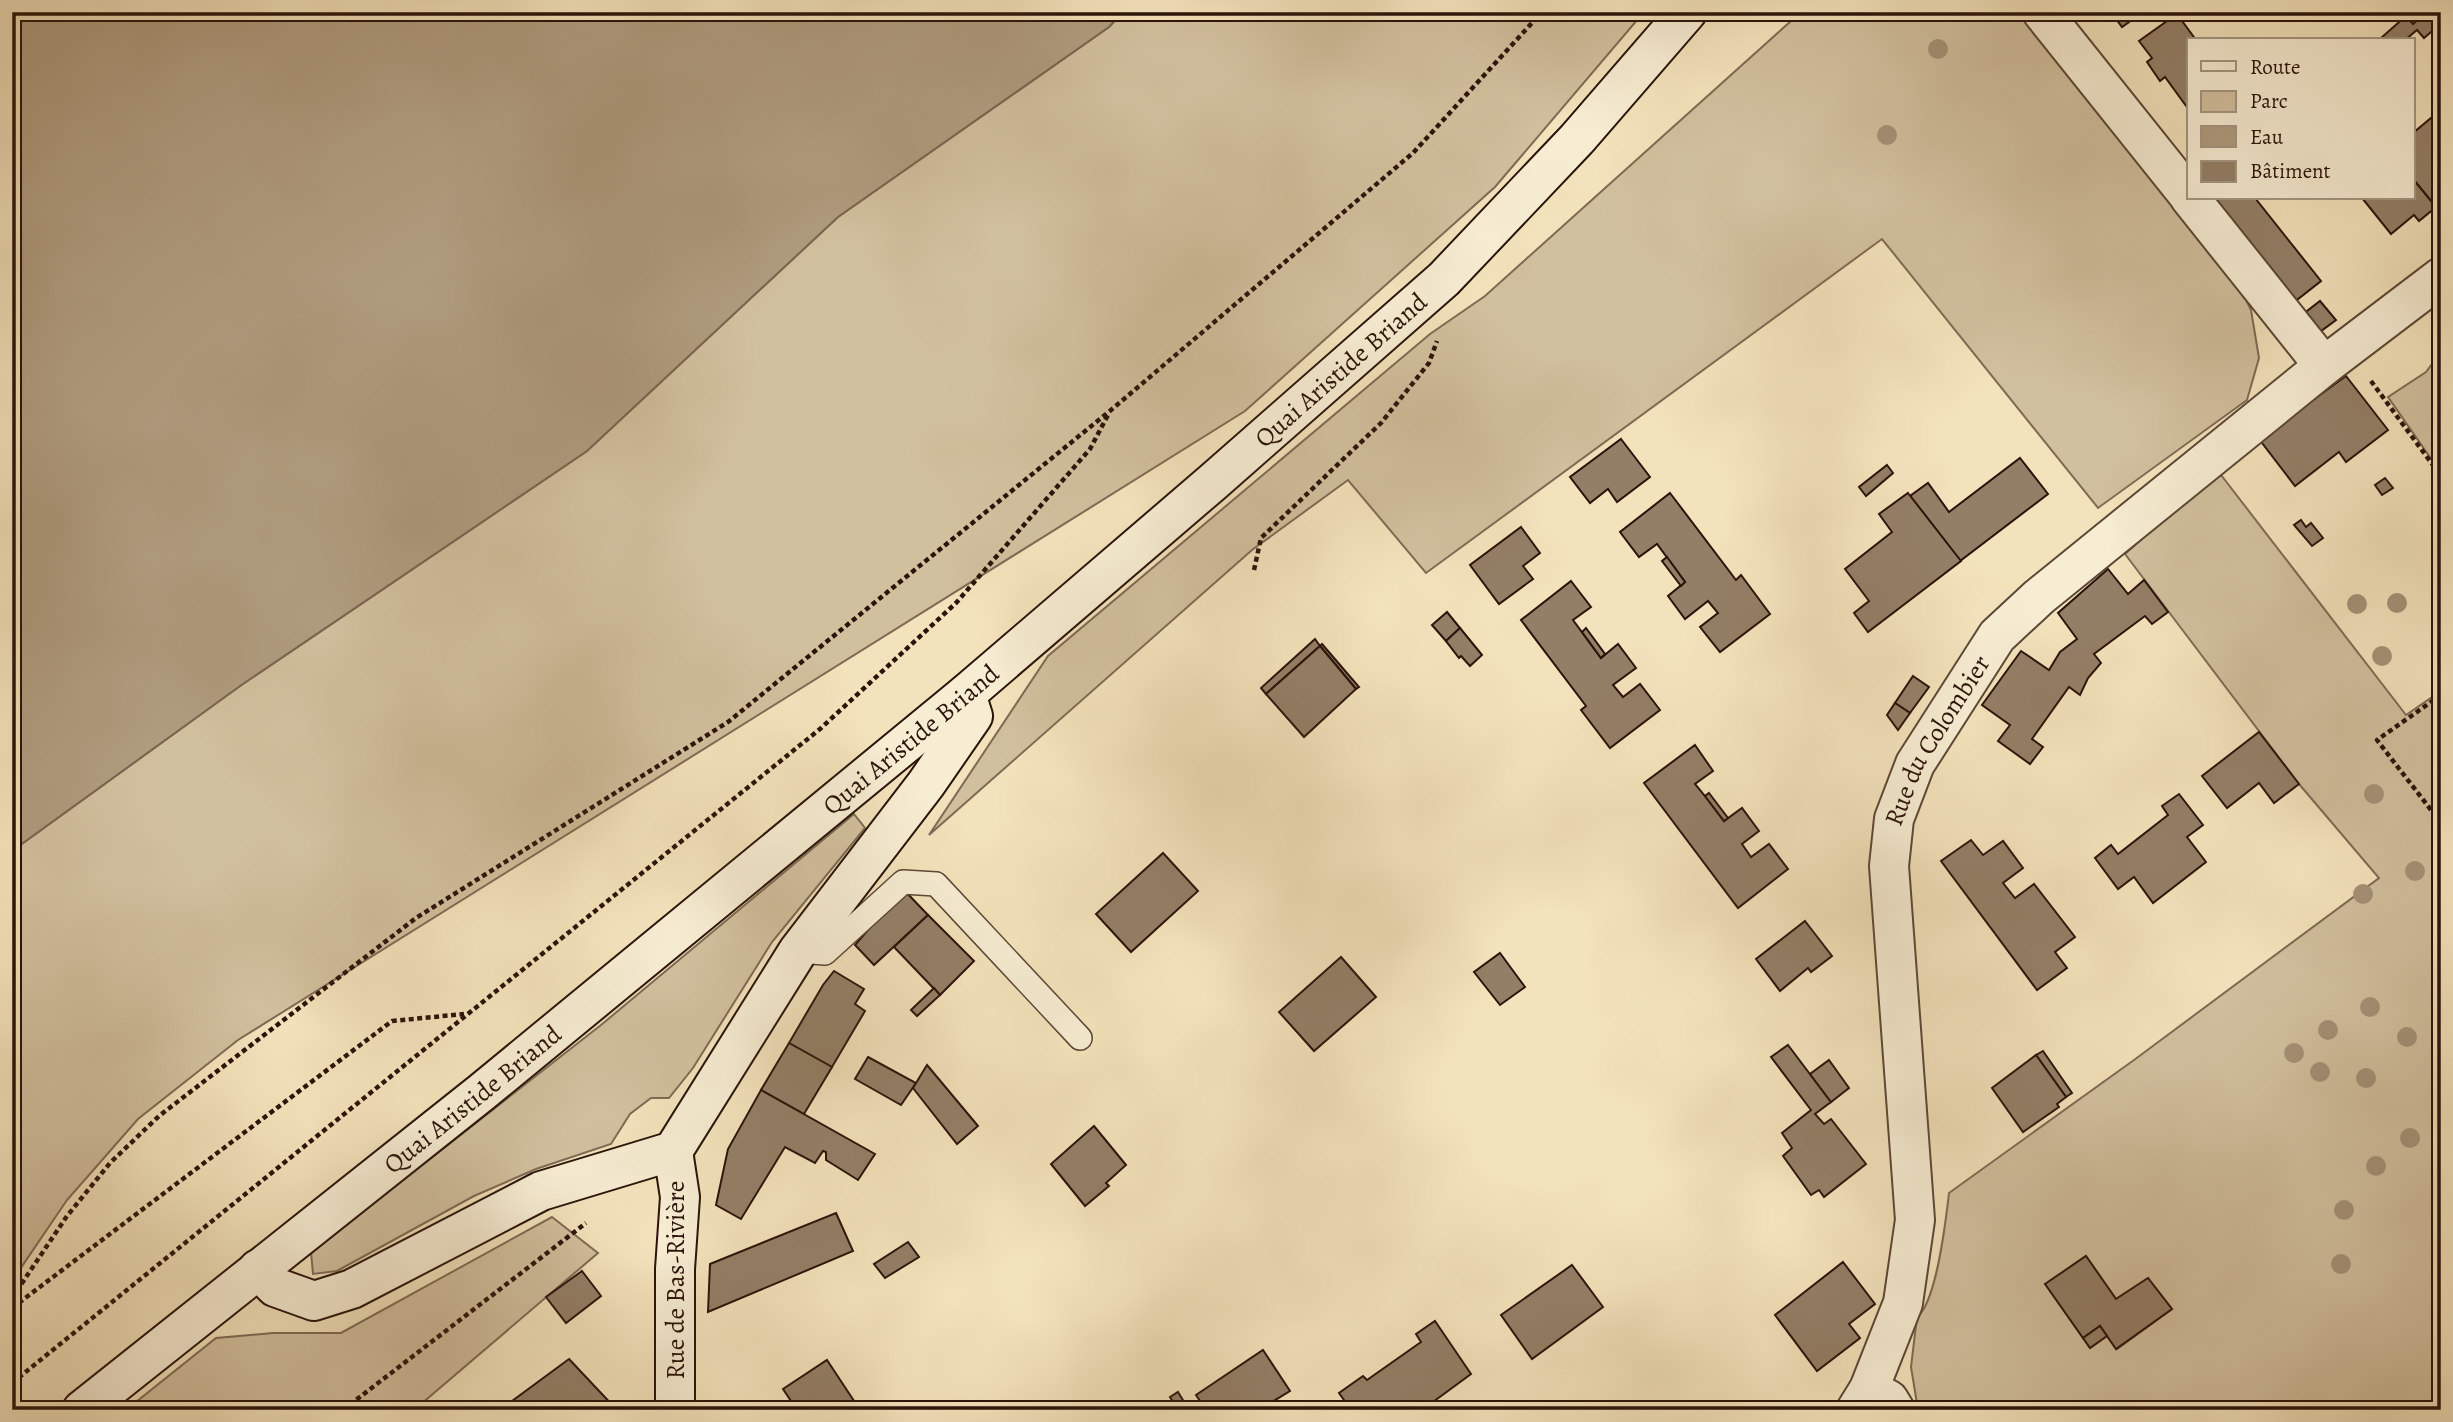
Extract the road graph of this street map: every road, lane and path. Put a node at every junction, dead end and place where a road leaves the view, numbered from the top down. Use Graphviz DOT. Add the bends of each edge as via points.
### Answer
graph roads {
  1 [pos="1542,12"];
  2 [pos="1687,12"];
  3 [pos="2042,12"];
  4 [pos="2187,194"];
  5 [pos="2192,200"];
  6 [pos="2441,277"];
  7 [pos="1437,340"];
  8 [pos="2336,358"];
  9 [pos="1111,410"];
  10 [pos="2441,476"];
  11 [pos="1254,570"];
  12 [pos="966,694"];
  13 [pos="2441,695"];
  14 [pos="2441,823"];
  15 [pos="798,951"];
  16 [pos="466,1014"];
  17 [pos="1080,1038"];
  18 [pos="673,1151"];
  19 [pos="590,1220"];
  20 [pos="258,1269"];
  21 [pos="12,1298"];
  22 [pos="12,1308"];
  23 [pos="12,1383"];
  24 [pos="1873,1403"];
  25 [pos="82,1410"];
  26 [pos="343,1410"];
  27 [pos="675,1410"];
  1 -- 9 [label="path" via="1413,153"];
  2 -- 12 [label="street, Quai Aristide Briand" via="1577,139 1444,279"];
  3 -- 4 [label="street"];
  5 -- 8 [label="street"];
  6 -- 8 [label="street, Rue du Colombier"];
  7 -- 11 [label="path" via="1429,363 1381,423 1261,538"];
  8 -- 10 [label="path"];
  8 -- 24 [label="street, Rue du Colombier" via="2039,597 1997,636 1915,764 1894,819 1889,866 1915,1220 1903,1303"];
  9 -- 16 [label="path" via="1090,449 956,603 820,729"];
  9 -- 21 [label="path" via="728,722 416,918 159,1116 110,1163 67,1216"];
  12 -- 15 [label="street" via="973,716"];
  12 -- 20 [label="street, Quai Aristide Briand" via="482,1093"];
  13 -- 14 [label="path" via="2377,740"];
  15 -- 17 [label="lane" via="825,953 903,882 936,884"];
  15 -- 18 [label="street"];
  16 -- 22 [label="path" via="391,1021"];
  16 -- 23 [label="path"];
  18 -- 20 [label="street" via="541,1191 352,1289 314,1301 275,1287"];
  18 -- 27 [label="street, Rue de Bas-Rivière" via="680,1197"];
  19 -- 26 [label="path"];
  20 -- 25 [label="street, Quai Aristide Briand"];
}
